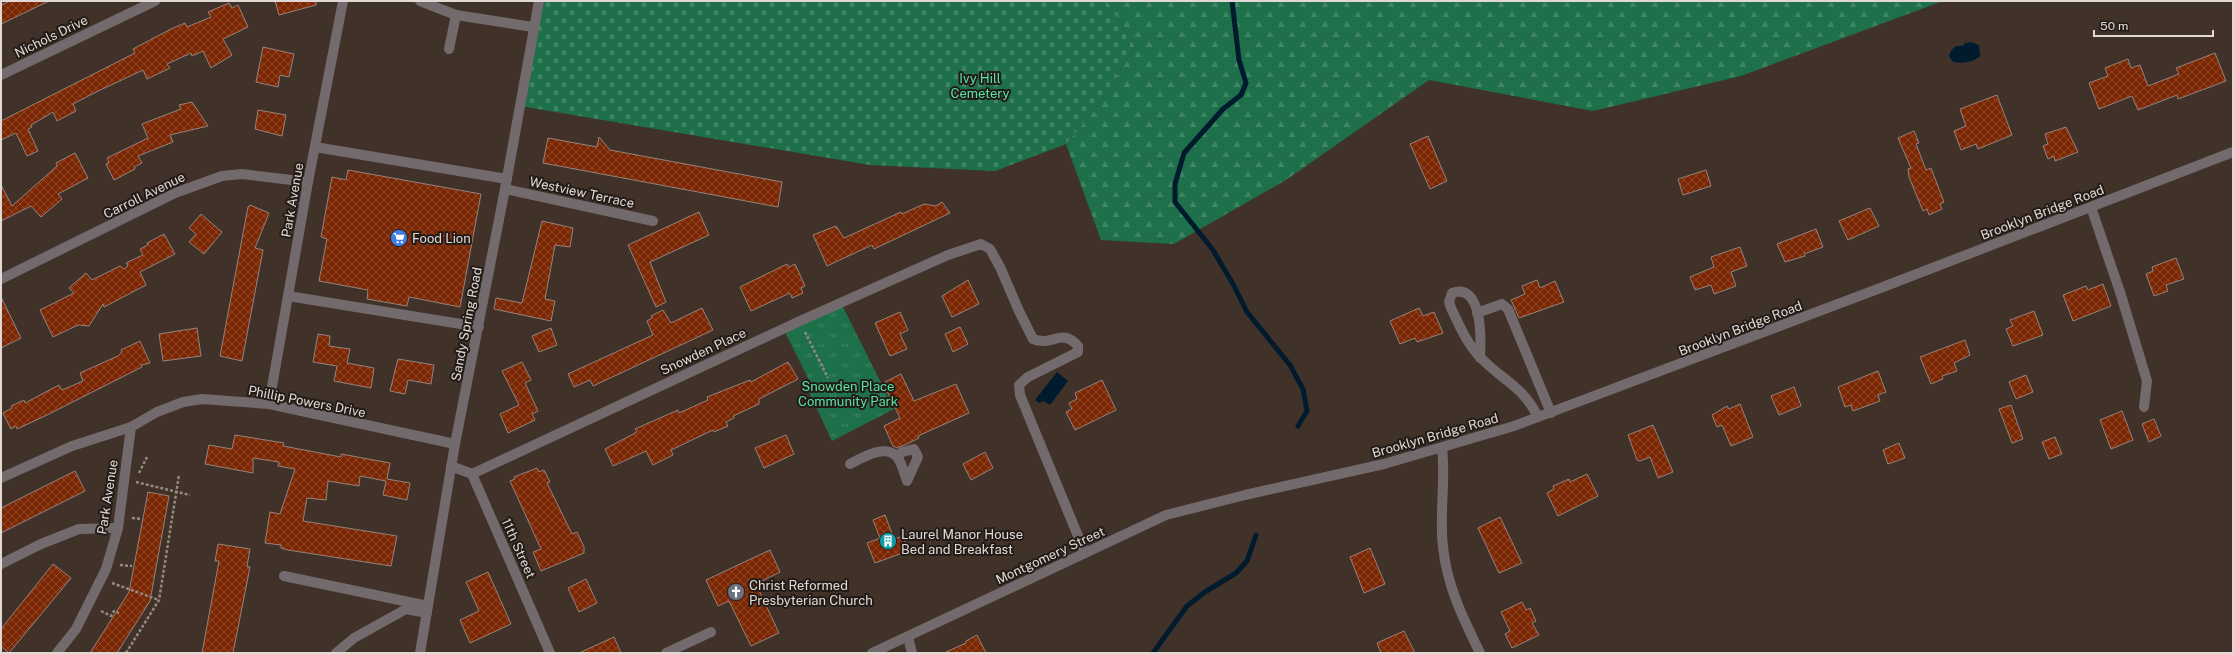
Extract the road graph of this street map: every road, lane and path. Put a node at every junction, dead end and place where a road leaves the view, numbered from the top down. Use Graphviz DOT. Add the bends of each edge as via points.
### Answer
graph roads {
  1 [pos="155,1"];
  2 [pos="343,1"];
  3 [pos="420,1"];
  4 [pos="539,1"];
  5 [pos="456,15"];
  6 [pos="533,27"];
  7 [pos="449,49"];
  8 [pos="1,75"];
  9 [pos="315,147"];
  10 [pos="2233,152"];
  11 [pos="308,182"];
  12 [pos="506,184"];
  13 [pos="2091,207"];
  14 [pos="653,221"];
  15 [pos="1,279"];
  16 [pos="288,296"];
  17 [pos="1477,313"];
  18 [pos="800,321"];
  19 [pos="479,327"];
  20 [pos="1480,358"];
  21 [pos="828,378"];
  22 [pos="269,404"];
  23 [pos="2144,407"];
  24 [pos="1551,413"];
  25 [pos="1538,418"];
  26 [pos="131,427"];
  27 [pos="455,444"];
  28 [pos="1442,448"];
  29 [pos="897,456"];
  30 [pos="147,457"];
  31 [pos="850,464"];
  32 [pos="451,466"];
  33 [pos="472,474"];
  34 [pos="179,475"];
  35 [pos="1,478"];
  36 [pos="134,482"];
  37 [pos="1245,495"];
  38 [pos="118,528"];
  39 [pos="1085,553"];
  40 [pos="1,564"];
  41 [pos="118,565"];
  42 [pos="132,566"];
  43 [pos="1,569"];
  44 [pos="284,576"];
  45 [pos="112,583"];
  46 [pos="158,600"];
  47 [pos="427,610"];
  48 [pos="101,611"];
  49 [pos="119,613"];
  50 [pos="711,632"];
  51 [pos="908,637"];
  52 [pos="57,653"];
  53 [pos="126,653"];
  54 [pos="336,653"];
  55 [pos="420,653"];
  56 [pos="550,653"];
  57 [pos="666,653"];
  58 [pos="872,653"];
  59 [pos="912,653"];
  60 [pos="1480,653"];
  1 -- 8 [label="street, Nichols Drive"];
  2 -- 9 [label="street, Park Avenue"];
  3 -- 5 [label="street"];
  4 -- 6 [label="street, Sandy Spring Road"];
  5 -- 6 [label="street"];
  5 -- 7 [label="street"];
  6 -- 12 [label="street, Sandy Spring Road"];
  9 -- 11 [label="street, Park Avenue"];
  9 -- 12 [label="street, Westview Terrace"];
  10 -- 13 [label="street, Brooklyn Bridge Road"];
  11 -- 15 [label="street, Carroll Avenue" via="242,174 222,176 174,193"];
  11 -- 16 [label="street, Park Avenue"];
  12 -- 14 [label="street, Westview Terrace"];
  12 -- 19 [label="street, Sandy Spring Road"];
  13 -- 23 [label="street" via="2147,381"];
  13 -- 24 [label="street, Brooklyn Bridge Road"];
  16 -- 19 [label="street"];
  16 -- 22 [label="street, Park Avenue"];
  17 -- 20 [label="street"];
  17 -- 20 [label="street" via="1476,305 1468,294 1452,293 1449,302 1451,308 1470,345"];
  17 -- 24 [label="street" via="1502,304 1508,309"];
  18 -- 21 [label="path"];
  18 -- 33 [label="street, Snowden Place"];
  18 -- 39 [label="street, Snowden Place" via="948,255 981,244 990,249 1033,339 1040,342 1066,336 1078,346 1078,352 1028,377 1019,385 1020,395"];
  19 -- 27 [label="street, Sandy Spring Road"];
  20 -- 25 [label="street" via="1523,392"];
  22 -- 26 [label="street, Phillip Powers Drive" via="202,399 183,402 157,412"];
  22 -- 27 [label="street, Phillip Powers Drive"];
  24 -- 25 [label="street, Brooklyn Bridge Road"];
  25 -- 28 [label="street, Brooklyn Bridge Road"];
  26 -- 35 [label="street, Phillip Powers Drive" via="72,446"];
  26 -- 38 [label="street, Park Avenue"];
  27 -- 32 [label="street, Sandy Spring Road"];
  28 -- 37 [label="street, Brooklyn Bridge Road"];
  28 -- 60 [label="street" via="1442,545 1448,579 1459,610"];
  29 -- 31 [label="street" via="889,452 873,452"];
  30 -- 36 [label="path"];
  32 -- 33 [label="street"];
  32 -- 47 [label="street, Sandy Spring Road"];
  33 -- 56 [label="street, 11th Street"];
  34 -- 46 [label="path"];
  37 -- 39 [label="street, Montgomery Street" via="1166,515"];
  38 -- 40 [label="street" via="79,529"];
  38 -- 52 [label="street, Park Avenue" via="106,569 94,597 76,629"];
  39 -- 51 [label="street, Montgomery Street"];
  40 -- 43 [label="street"];
  41 -- 42 [label="path"];
  44 -- 47 [label="street"];
  45 -- 46 [label="path"];
  46 -- 53 [label="path"];
  47 -- 54 [label="street" via="406,610 354,638"];
  47 -- 55 [label="street, Sandy Spring Road"];
  48 -- 49 [label="path" via="111,616 114,611"];
  50 -- 57 [label="street"];
  51 -- 58 [label="street, Montgomery Street"];
  51 -- 59 [label="street"];
}
